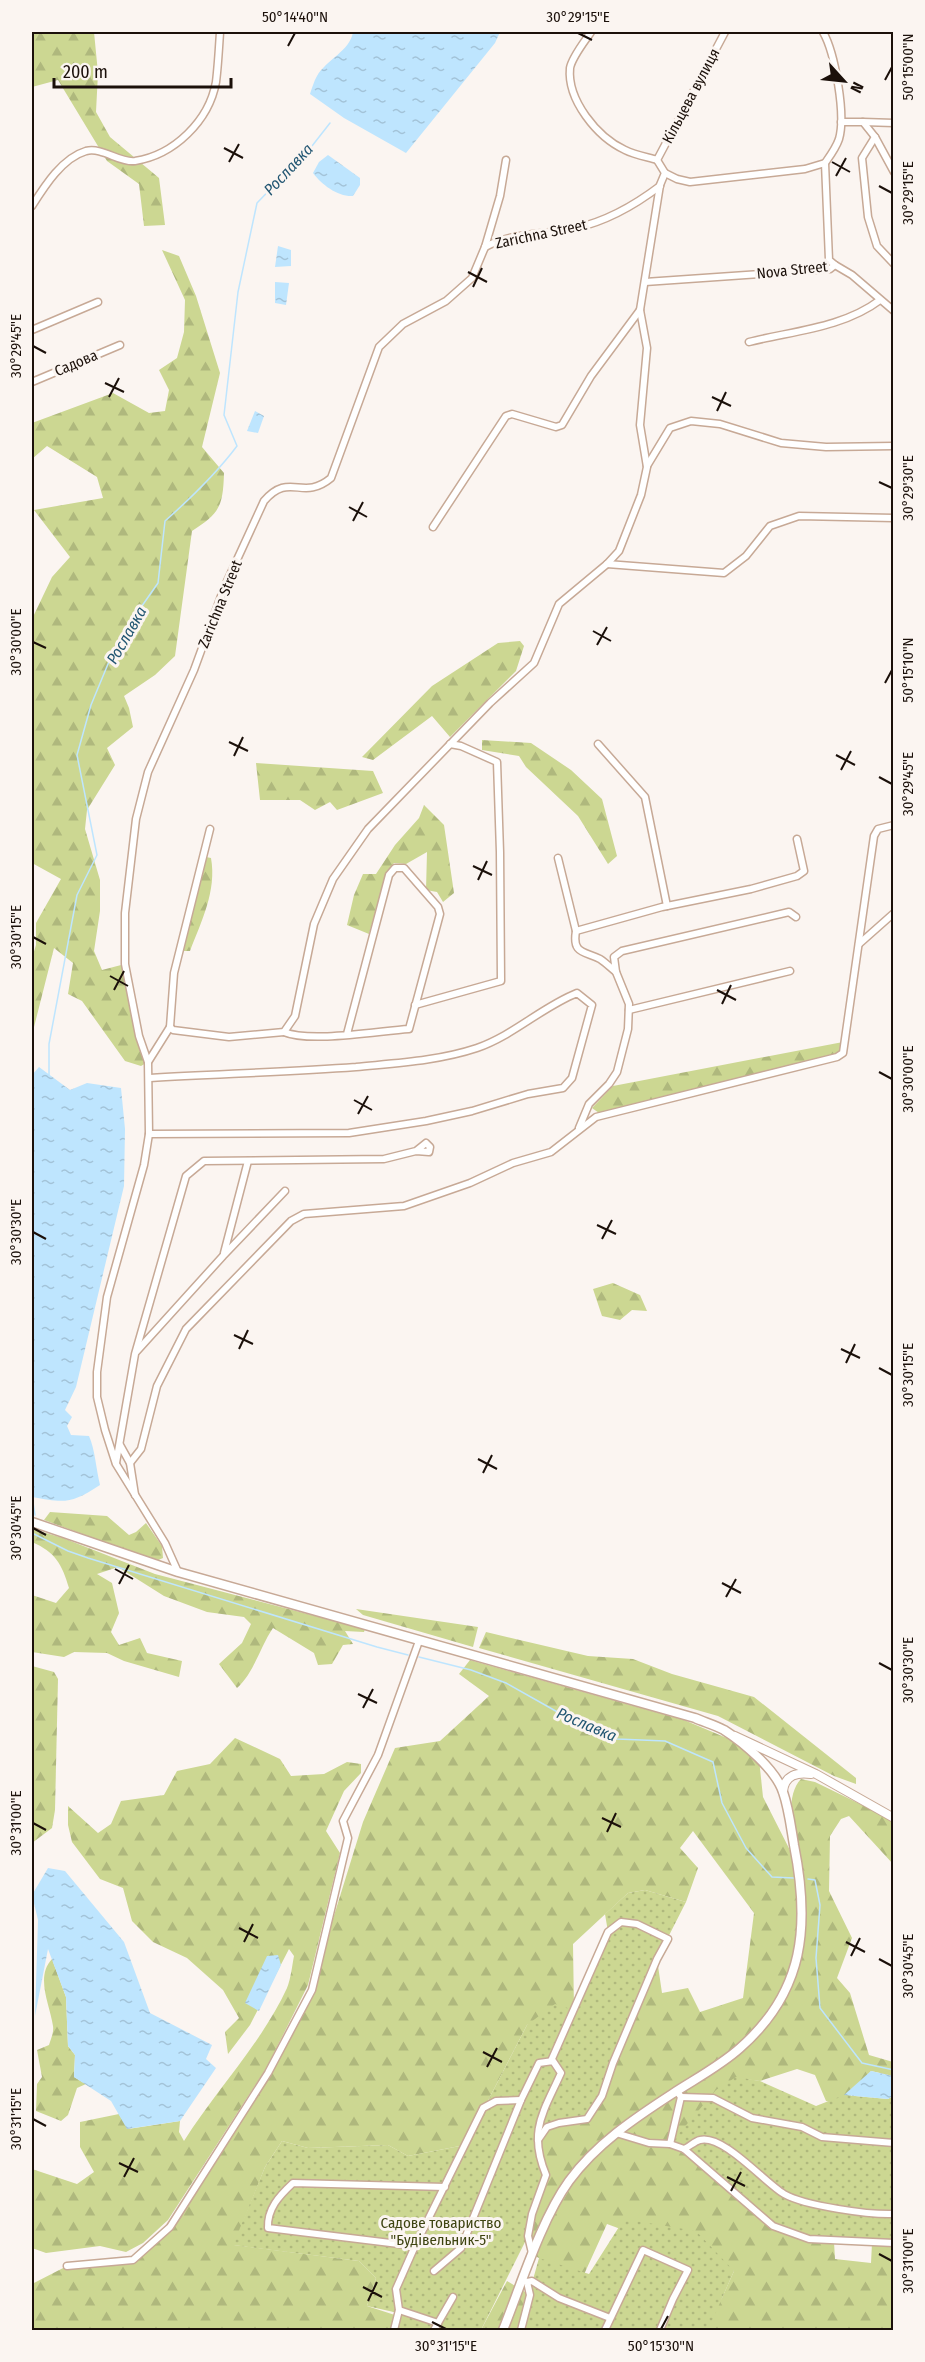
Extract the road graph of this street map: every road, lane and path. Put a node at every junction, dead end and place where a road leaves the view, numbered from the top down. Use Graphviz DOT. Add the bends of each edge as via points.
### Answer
graph roads {
  1 [pos="220,32"];
  2 [pos="591,32"];
  3 [pos="726,32"];
  4 [pos="823,32"];
  5 [pos="841,122"];
  6 [pos="863,122"];
  7 [pos="894,123"];
  8 [pos="875,137"];
  9 [pos="506,160"];
  10 [pos="657,160"];
  11 [pos="825,164"];
  12 [pos="894,172"];
  13 [pos="665,173"];
  14 [pos="660,185"];
  15 [pos="32,206"];
  16 [pos="485,248"];
  17 [pos="894,264"];
  18 [pos="835,265"];
  19 [pos="645,282"];
  20 [pos="880,300"];
  21 [pos="98,302"];
  22 [pos="640,310"];
  23 [pos="894,311"];
  24 [pos="32,330"];
  25 [pos="749,342"];
  26 [pos="120,345"];
  27 [pos="32,382"];
  28 [pos="894,446"];
  29 [pos="647,467"];
  30 [pos="894,518"];
  31 [pos="433,527"];
  32 [pos="607,564"];
  33 [pos="450,744"];
  34 [pos="598,744"];
  35 [pos="894,825"];
  36 [pos="210,829"];
  37 [pos="797,839"];
  38 [pos="558,858"];
  39 [pos="667,906"];
  40 [pos="894,913"];
  41 [pos="796,917"];
  42 [pos="576,931"];
  43 [pos="859,944"];
  44 [pos="790,971"];
  45 [pos="616,972"];
  46 [pos="416,1005"];
  47 [pos="629,1010"];
  48 [pos="170,1027"];
  49 [pos="284,1032"];
  50 [pos="347,1034"];
  51 [pos="148,1062"];
  52 [pos="150,1078"];
  53 [pos="578,1130"];
  54 [pos="149,1134"];
  55 [pos="416,1151"];
  56 [pos="248,1161"];
  57 [pos="285,1191"];
  58 [pos="223,1256"];
  59 [pos="135,1354"];
  60 [pos="119,1445"];
  61 [pos="130,1463"];
  62 [pos="116,1464"];
  63 [pos="136,1499"];
  64 [pos="32,1522"];
  65 [pos="178,1572"];
  66 [pos="419,1641"];
  67 [pos="724,1731"];
  68 [pos="816,1774"];
  69 [pos="783,1791"];
  70 [pos="894,1818"];
  71 [pos="552,2061"];
  72 [pos="679,2094"];
  73 [pos="521,2100"];
  74 [pos="616,2133"];
  75 [pos="538,2140"];
  76 [pos="894,2143"];
  77 [pos="670,2144"];
  78 [pos="684,2149"];
  79 [pos="445,2187"];
  80 [pos="894,2214"];
  81 [pos="894,2243"];
  82 [pos="415,2246"];
  83 [pos="533,2255"];
  84 [pos="67,2266"];
  85 [pos="434,2271"];
  86 [pos="525,2282"];
  87 [pos="453,2297"];
  88 [pos="399,2310"];
  89 [pos="610,2318"];
  90 [pos="438,2323"];
  91 [pos="394,2331"];
  92 [pos="434,2331"];
  93 [pos="503,2331"];
  94 [pos="521,2331"];
  95 [pos="605,2331"];
  96 [pos="660,2331"];
  1 -- 15 [label="street" via="215,84 196,125 167,149 133,161 95,150 72,158"];
  2 -- 10 [label="street, Кільцева вулиця" via="570,67 572,94 608,141"];
  3 -- 10 [label="street, Кільцева вулиця"];
  4 -- 5 [label="street" via="837,78"];
  5 -- 6 [label="street"];
  5 -- 11 [label="street" via="838,140"];
  6 -- 7 [label="street"];
  6 -- 8 [label="street"];
  8 -- 12 [label="street"];
  8 -- 17 [label="street" via="862,159 868,217 877,246"];
  9 -- 16 [label="street, Zarichna Street"];
  10 -- 13 [label="street"];
  11 -- 13 [label="street" via="805,170 690,182"];
  11 -- 18 [label="street, Nova Street" via="829,260"];
  13 -- 14 [label="street"];
  14 -- 16 [label="street, Zarichna Street" via="614,215 577,228 518,236"];
  14 -- 19 [label="street"];
  16 -- 51 [label="street, Zarichna Street" via="472,279 446,301 403,324 379,347 331,478 311,489 284,486 264,501 224,588 194,670 148,772 136,819 125,913 124,964"];
  18 -- 19 [label="street, Nova Street" via="830,269"];
  18 -- 20 [label="street"];
  19 -- 22 [label="street"];
  20 -- 23 [label="street"];
  20 -- 25 [label="street" via="827,325"];
  21 -- 24 [label="street"];
  22 -- 29 [label="street" via="647,348 640,425"];
  22 -- 31 [label="street" via="591,376 562,425 506,416"];
  26 -- 27 [label="street, Садова"];
  28 -- 29 [label="street" via="781,444 720,424 691,421 670,428"];
  29 -- 32 [label="street" via="641,495 619,551"];
  30 -- 32 [label="street" via="799,516 770,526 746,556 724,573"];
  32 -- 33 [label="street" via="559,603 534,663"];
  33 -- 46 [label="street" via="497,762 501,981"];
  33 -- 49 [label="street" via="368,829 333,879 314,924 295,1016"];
  34 -- 39 [label="street" via="645,797"];
  35 -- 43 [label="street" via="878,829 874,836"];
  36 -- 48 [label="street" via="174,973"];
  37 -- 39 [label="street" via="804,871 797,876"];
  38 -- 42 [label="street"];
  39 -- 42 [label="street"];
  40 -- 43 [label="street"];
  41 -- 45 [label="street" via="789,912 622,951 614,957"];
  42 -- 45 [label="street" via="574,941 579,950 602,960"];
  43 -- 53 [label="street" via="843,1053 837,1057 596,1118"];
  44 -- 47 [label="street"];
  45 -- 47 [label="street"];
  46 -- 50 [label="street" via="409,1029"];
  46 -- 50 [label="street" via="440,914 404,868 395,868 389,874"];
  47 -- 53 [label="street" via="617,1072 589,1104"];
  48 -- 49 [label="street" via="229,1038"];
  48 -- 51 [label="street"];
  49 -- 50 [label="street" via="295,1037"];
  51 -- 52 [label="street, Zarichna Street"];
  52 -- 54 [label="street, Zarichna Street"];
  52 -- 54 [label="street" via="419,1062 478,1048 556,1001 577,993 592,1005 572,1078 563,1088 426,1121 349,1133"];
  53 -- 61 [label="street" via="551,1152 404,1206 304,1214 291,1221 186,1329 157,1386 141,1449"];
  54 -- 62 [label="street, Zarichna Street" via="139,1186 107,1297 97,1372 97,1397"];
  55 -- 56 [label="street" via="384,1159"];
  56 -- 58 [label="street"];
  56 -- 59 [label="street" via="204,1161 186,1176"];
  57 -- 58 [label="street"];
  58 -- 59 [label="street"];
  59 -- 60 [label="street"];
  60 -- 61 [label="street"];
  60 -- 62 [label="street"];
  61 -- 63 [label="street"];
  62 -- 63 [label="street, Zarichna Street"];
  63 -- 65 [label="street, Zarichna Street" via="165,1543"];
  64 -- 65 [label="main road"];
  65 -- 66 [label="main road"];
  66 -- 67 [label="main road" via="671,1710"];
  66 -- 84 [label="street" via="378,1755 343,1821 348,1838 312,1990 268,2073 170,2228 132,2260"];
  67 -- 68 [label="street"];
  67 -- 69 [label="main road" via="759,1759"];
  68 -- 69 [label="street" via="790,1776"];
  68 -- 70 [label="street"];
  69 -- 72 [label="main road" via="802,1903 800,1951 791,1980 777,2006 740,2049"];
  71 -- 73 [label="street" via="538,2063"];
  71 -- 75 [label="street" via="561,2073 538,2123"];
  71 -- 75 [label="street" via="608,1932 621,1922 637,1924 668,1939 602,2096 587,2119 547,2127"];
  72 -- 74 [label="main road"];
  72 -- 76 [label="street" via="713,2097 752,2118 802,2127 822,2137"];
  72 -- 77 [label="street"];
  73 -- 79 [label="street" via="496,2101 483,2108"];
  73 -- 85 [label="street" via="461,2248"];
  74 -- 77 [label="street" via="649,2143"];
  74 -- 83 [label="main road" via="568,2182"];
  75 -- 83 [label="street" via="538,2154 546,2175 528,2235"];
  77 -- 78 [label="street"];
  78 -- 80 [label="street" via="700,2139 717,2142 785,2195 877,2215"];
  78 -- 81 [label="street" via="773,2226 809,2239"];
  79 -- 82 [label="street"];
  79 -- 82 [label="street" via="293,2183 267,2215 268,2228"];
  82 -- 88 [label="street" via="396,2289"];
  83 -- 86 [label="main road"];
  86 -- 89 [label="street" via="532,2281 559,2298"];
  86 -- 93 [label="main road"];
  86 -- 94 [label="street" via="530,2295"];
  87 -- 90 [label="street"];
  88 -- 90 [label="street"];
  88 -- 91 [label="street"];
  89 -- 95 [label="street"];
  89 -- 96 [label="street" via="643,2250 688,2270"];
  90 -- 92 [label="street"];
}
